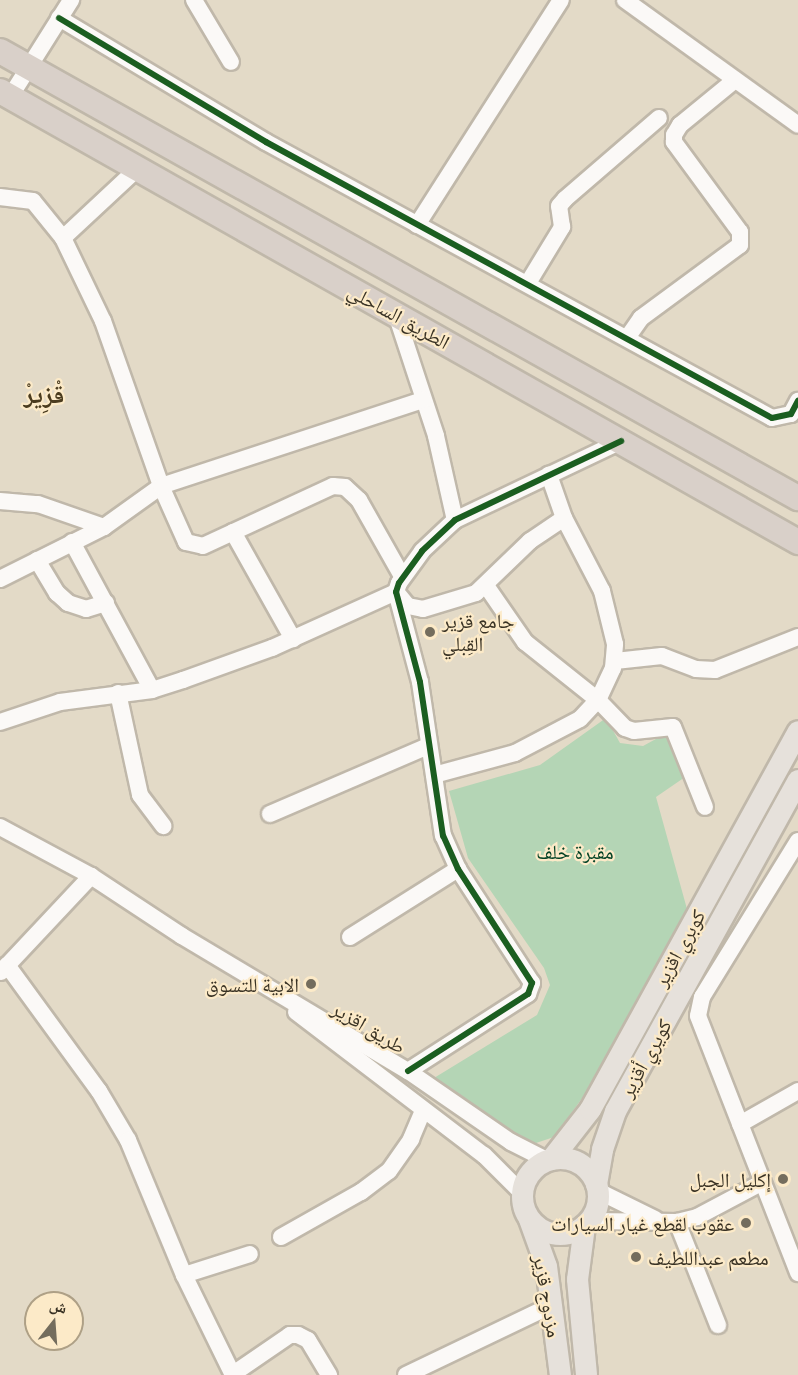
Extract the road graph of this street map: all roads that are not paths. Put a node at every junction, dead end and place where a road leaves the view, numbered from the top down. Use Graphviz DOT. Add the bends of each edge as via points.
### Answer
graph roads {
  1 [pos="71,0"];
  2 [pos="194,0"];
  3 [pos="561,0"];
  4 [pos="625,0"];
  5 [pos="59,18"];
  6 [pos="0,51"];
  7 [pos="231,62"];
  8 [pos="29,67"];
  9 [pos="735,80"];
  10 [pos="5,94"];
  11 [pos="659,118"];
  12 [pos="798,125"];
  13 [pos="137,169"];
  14 [pos="0,197"];
  15 [pos="417,225"];
  16 [pos="63,238"];
  17 [pos="528,284"];
  18 [pos="396,314"];
  19 [pos="627,338"];
  20 [pos="423,400"];
  21 [pos="798,401"];
  22 [pos="621,441"];
  23 [pos="549,475"];
  24 [pos="162,486"];
  25 [pos="798,498"];
  26 [pos="0,501"];
  27 [pos="564,518"];
  28 [pos="455,520"];
  29 [pos="104,528"];
  30 [pos="233,532"];
  31 [pos="72,542"];
  32 [pos="798,542"];
  33 [pos="37,560"];
  34 [pos="402,576"];
  35 [pos="0,579"];
  36 [pos="487,587"];
  37 [pos="396,592"];
  38 [pos="106,603"];
  39 [pos="798,637"];
  40 [pos="293,639"];
  41 [pos="615,661"];
  42 [pos="152,690"];
  43 [pos="118,693"];
  44 [pos="598,700"];
  45 [pos="0,722"];
  46 [pos="798,731"];
  47 [pos="428,746"];
  48 [pos="434,775"];
  49 [pos="798,780"];
  50 [pos="705,807"];
  51 [pos="270,813"];
  52 [pos="163,826"];
  53 [pos="0,827"];
  54 [pos="798,841"];
  55 [pos="458,869"];
  56 [pos="91,876"];
  57 [pos="350,936"];
  58 [pos="4,969"];
  59 [pos="263,985"];
  60 [pos="408,1071"];
  61 [pos="798,1091"];
  62 [pos="423,1111"];
  63 [pos="740,1124"];
  64 [pos="548,1160"];
  65 [pos="761,1183"];
  66 [pos="597,1188"];
  67 [pos="522,1193"];
  68 [pos="528,1218"];
  69 [pos="656,1220"];
  70 [pos="677,1222"];
  71 [pos="586,1224"];
  72 [pos="281,1237"];
  73 [pos="250,1254"];
  74 [pos="546,1266"];
  75 [pos="577,1268"];
  76 [pos="798,1273"];
  77 [pos="184,1275"];
  78 [pos="552,1305"];
  79 [pos="718,1325"];
  80 [pos="233,1375"];
  81 [pos="329,1375"];
  82 [pos="406,1375"];
  83 [pos="560,1375"];
  84 [pos="586,1375"];
  1 -- 5 [label="street"];
  2 -- 7 [label="street"];
  3 -- 15 [label="street"];
  4 -- 9 [label="street"];
  5 -- 8 [label="street"];
  5 -- 15 [label="street" via="266,142"];
  6 -- 8 [label="highway, الطريق الساحلي"];
  8 -- 10 [label="street"];
  8 -- 25 [label="highway, الطريق الساحلي"];
  9 -- 12 [label="street"];
  9 -- 19 [label="street" via="674,135 674,142 740,232 741,245 641,318"];
  10 -- 13 [label="highway, الطريق الساحلي"];
  11 -- 17 [label="street" via="559,206 562,227"];
  13 -- 16 [label="street"];
  13 -- 18 [label="highway, الطريق الساحلي"];
  14 -- 16 [label="street" via="33,201"];
  15 -- 17 [label="street"];
  16 -- 24 [label="street" via="103,321"];
  17 -- 19 [label="street"];
  18 -- 20 [label="street"];
  18 -- 22 [label="highway, الطريق الساحلي"];
  19 -- 21 [label="street" via="772,418 791,414"];
  20 -- 24 [label="street"];
  20 -- 28 [label="street" via="445,468"];
  22 -- 23 [label="street"];
  22 -- 32 [label="highway, الطريق الساحلي"];
  23 -- 27 [label="street"];
  23 -- 28 [label="street"];
  24 -- 29 [label="street"];
  24 -- 30 [label="street" via="183,538 192,546 203,546"];
  26 -- 29 [label="street" via="46,506"];
  27 -- 36 [label="street" via="530,541"];
  27 -- 41 [label="street" via="602,591 615,644"];
  28 -- 34 [label="street"];
  29 -- 31 [label="street"];
  30 -- 34 [label="street" via="333,486 345,487 359,500"];
  30 -- 40 [label="street"];
  31 -- 33 [label="street"];
  31 -- 38 [label="street"];
  33 -- 35 [label="street"];
  33 -- 38 [label="street" via="57,593 68,603 86,609"];
  34 -- 37 [label="street"];
  36 -- 37 [label="street" via="458,601 423,609 408,606"];
  36 -- 44 [label="street" via="525,642"];
  37 -- 40 [label="street"];
  37 -- 47 [label="street" via="416,664"];
  38 -- 42 [label="street"];
  39 -- 41 [label="street" via="715,670 696,669 662,656"];
  40 -- 42 [label="street"];
  41 -- 44 [label="street"];
  42 -- 43 [label="street"];
  43 -- 45 [label="street" via="60,702"];
  43 -- 52 [label="street" via="140,795"];
  44 -- 48 [label="street" via="580,719 515,753"];
  44 -- 50 [label="street" via="629,731 673,727"];
  46 -- 64 [label="main road, كوبري اقزير" via="590,1109"];
  47 -- 48 [label="street"];
  47 -- 51 [label="street"];
  48 -- 55 [label="street" via="443,836"];
  49 -- 66 [label="main road, كويري أقزير" via="615,1112 602,1149"];
  53 -- 56 [label="street, طريق اقزير"];
  54 -- 63 [label="street" via="702,997 698,1016"];
  55 -- 57 [label="street"];
  55 -- 60 [label="street" via="530,976 531,989"];
  56 -- 58 [label="street"];
  56 -- 59 [label="street, طريق اقزير"];
  58 -- 77 [label="street" via="99,1091 128,1140"];
  59 -- 60 [label="street, طريق اقزير"];
  59 -- 62 [label="street, طريق اقزير"];
  60 -- 64 [label="street, طريق اقزير" via="511,1142"];
  61 -- 63 [label="street"];
  62 -- 67 [label="street, طريق اقزير" via="484,1155"];
  62 -- 72 [label="street" via="411,1139 389,1171 361,1192"];
  63 -- 65 [label="street"];
  64 -- 66 [label="main road" via="580,1164"];
  64 -- 67 [label="main road" via="527,1177"];
  65 -- 70 [label="street" via="698,1217"];
  65 -- 76 [label="street"];
  66 -- 69 [label="street"];
  66 -- 71 [label="main road" via="595,1210"];
  67 -- 68 [label="main road"];
  68 -- 71 [label="main road" via="550,1233 568,1234"];
  68 -- 74 [label="main road, مزدوج قزير"];
  69 -- 70 [label="street"];
  69 -- 71 [label="street"];
  70 -- 79 [label="street"];
  71 -- 75 [label="main road, مزدوج قزير"];
  73 -- 77 [label="street"];
  74 -- 75 [label="main road" via="550,1250 563,1245 572,1252"];
  74 -- 78 [label="main road, مزدوج قزير"];
  75 -- 84 [label="main road, مزدوج قزير"];
  77 -- 80 [label="street"];
  78 -- 82 [label="street"];
  78 -- 83 [label="main road, مزدوج قزير"];
  80 -- 81 [label="street" via="290,1335 308,1340"];
}
